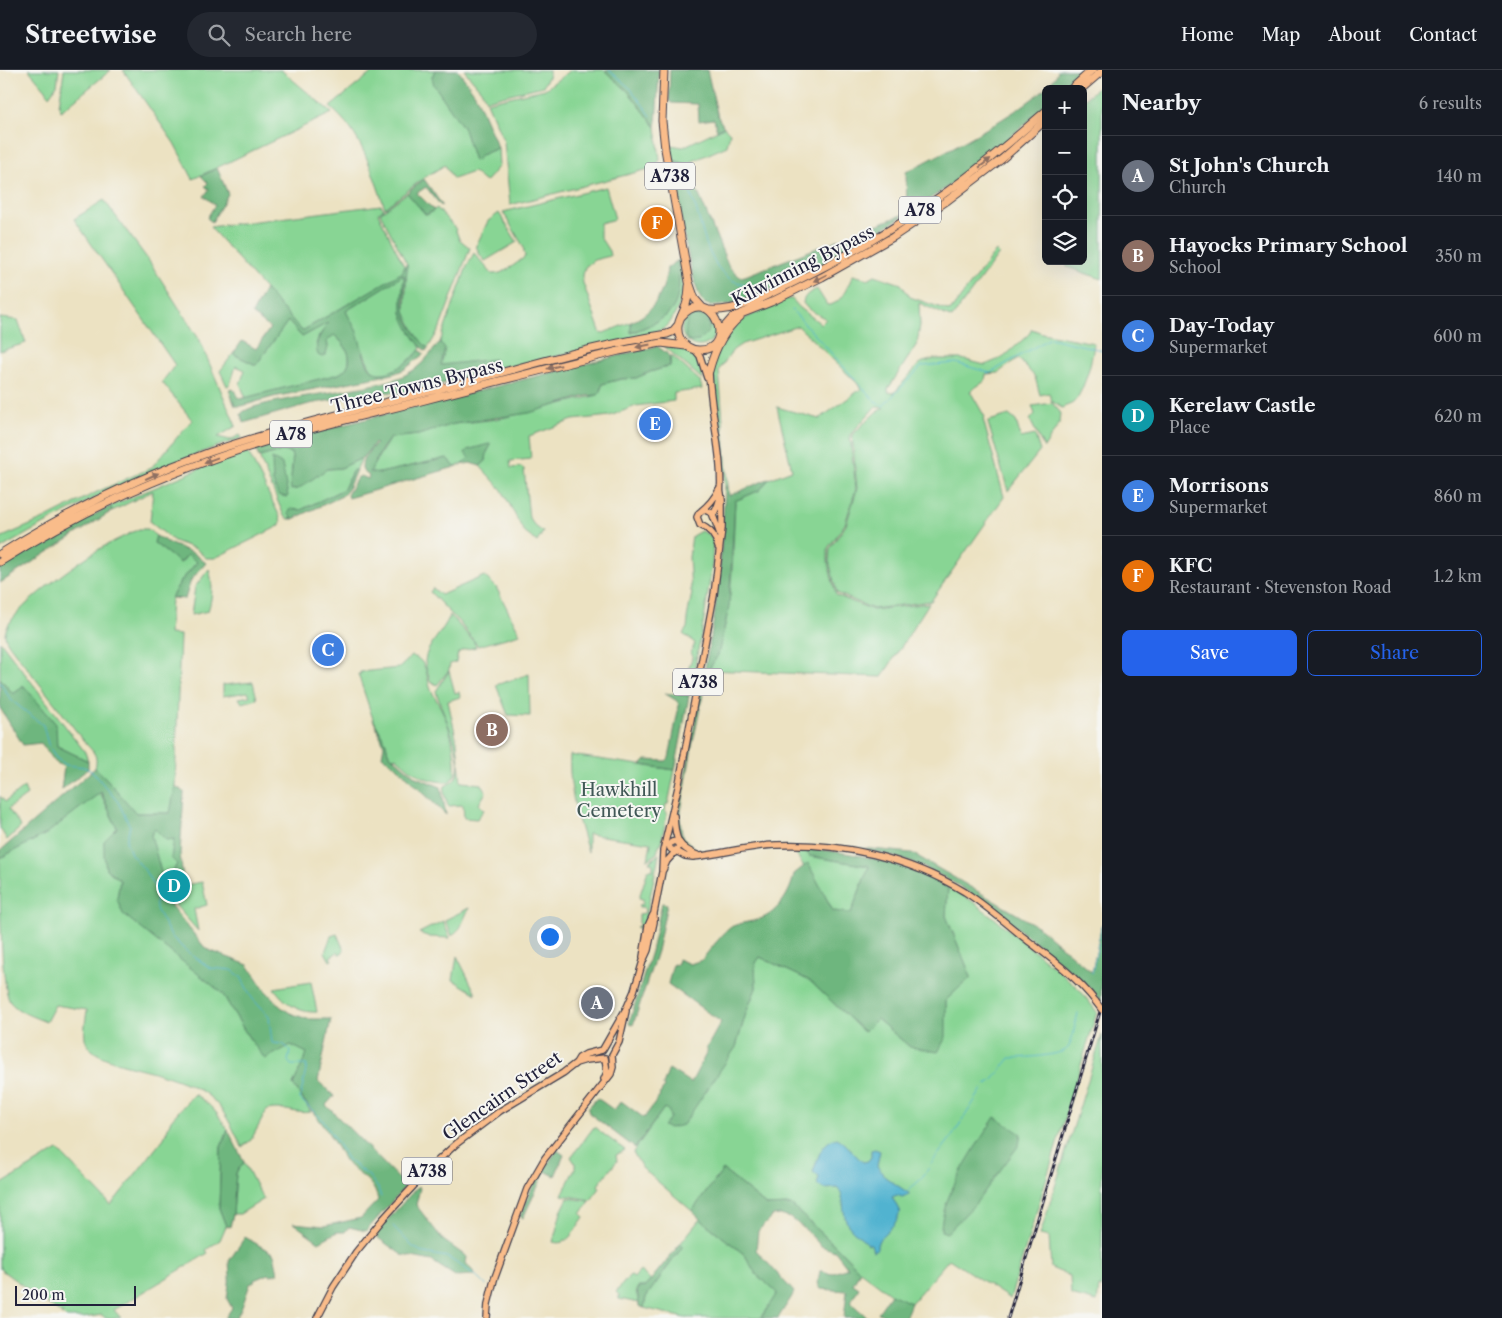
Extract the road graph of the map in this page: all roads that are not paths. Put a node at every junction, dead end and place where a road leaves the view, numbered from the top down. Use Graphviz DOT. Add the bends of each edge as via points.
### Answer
graph roads {
  1 [pos="664,70"];
  2 [pos="1092,70"];
  3 [pos="1102,70"];
  4 [pos="1075,85"];
  5 [pos="1086,85"];
  6 [pos="1042,114"];
  7 [pos="1042,124"];
  8 [pos="689,282"];
  9 [pos="706,309"];
  10 [pos="748,311"];
  11 [pos="681,317"];
  12 [pos="678,325"];
  13 [pos="718,336"];
  14 [pos="686,346"];
  15 [pos="695,350"];
  16 [pos="709,371"];
  17 [pos="709,385"];
  18 [pos="720,487"];
  19 [pos="705,510"];
  20 [pos="713,517"];
  21 [pos="705,526"];
  22 [pos="720,542"];
  23 [pos="0,554"];
  24 [pos="719,554"];
  25 [pos="0,562"];
  26 [pos="673,811"];
  27 [pos="670,822"];
  28 [pos="678,844"];
  29 [pos="672,847"];
  30 [pos="702,856"];
  31 [pos="662,860"];
  32 [pos="662,872"];
  33 [pos="627,1006"];
  34 [pos="1102,1010"];
  35 [pos="602,1049"];
  36 [pos="613,1054"];
  37 [pos="605,1058"];
  38 [pos="576,1063"];
  39 [pos="602,1084"];
  40 [pos="317,1318"];
  41 [pos="487,1318"];
  1 -- 8 [label="highway, A738" via="662,121 665,149"];
  2 -- 4 [label="highway"];
  3 -- 5 [label="highway"];
  9 -- 6 [label="highway, Kilwinning Bypass / A78, one-way" via="723,310 755,300 891,229 938,198"];
  7 -- 10 [label="highway, Kilwinning Bypass / A78, one-way" via="1002,159 893,237 822,277"];
  8 -- 9 [label="highway, A738" via="695,299"];
  8 -- 11 [label="highway, A738"];
  9 -- 11 [label="highway, A78" via="690,309"];
  9 -- 13 [label="highway" via="718,320"];
  10 -- 13 [label="highway, Kilwinning Bypass / A78" via="733,317"];
  10 -- 16 [label="highway" via="729,328 714,354"];
  11 -- 12 [label="highway"];
  12 -- 14 [label="highway" via="679,336"];
  23 -- 12 [label="highway, Three Towns Bypass / A78, one-way" via="92,503 209,453 408,396 667,334"];
  13 -- 15 [label="highway, A78" via="706,349"];
  13 -- 16 [label="main road, A738"];
  14 -- 15 [label="highway, A78"];
  14 -- 25 [label="highway, Three Towns Bypass / A78, one-way" via="664,343 619,351 268,441 134,491 47,534"];
  15 -- 17 [label="main road, A738" via="702,360"];
  16 -- 17 [label="main road, A738"];
  17 -- 18 [label="main road, A738"];
  18 -- 19 [label="main road"];
  18 -- 20 [label="main road, A738"];
  18 -- 22 [label="main road"];
  19 -- 20 [label="main road" via="710,511"];
  19 -- 21 [label="main road" via="700,511 697,517 698,523"];
  20 -- 21 [label="main road" via="710,525"];
  20 -- 22 [label="main road, A738"];
  21 -- 24 [label="main road" via="717,540"];
  22 -- 24 [label="main road, A738"];
  24 -- 26 [label="main road, A738"];
  26 -- 27 [label="main road, A738"];
  26 -- 28 [label="main road, A738"];
  27 -- 29 [label="main road, A738"];
  27 -- 31 [label="main road"];
  28 -- 29 [label="main road" via="679,848"];
  28 -- 30 [label="main road"];
  29 -- 30 [label="main road" via="689,857"];
  29 -- 31 [label="main road"];
  29 -- 32 [label="main road"];
  30 -- 34 [label="main road, bridge" via="773,845 802,845 850,850 904,863 984,905 1076,980"];
  31 -- 32 [label="main road"];
  32 -- 33 [label="main road" via="648,950"];
  33 -- 35 [label="main road"];
  33 -- 36 [label="main road"];
  35 -- 36 [label="main road" via="609,1047"];
  35 -- 37 [label="main road" via="601,1054"];
  35 -- 38 [label="main road, Glencairn Street / A738" via="586,1054"];
  36 -- 37 [label="main road, A738"];
  36 -- 39 [label="main road" via="612,1072"];
  37 -- 38 [label="main road, Glencairn Street / A738"];
  37 -- 39 [label="main road" via="607,1072"];
  38 -- 40 [label="main road, Glencairn Street / A738" via="500,1112 456,1144 428,1170 356,1252"];
  39 -- 41 [label="main road" via="531,1181 495,1278"];
}
